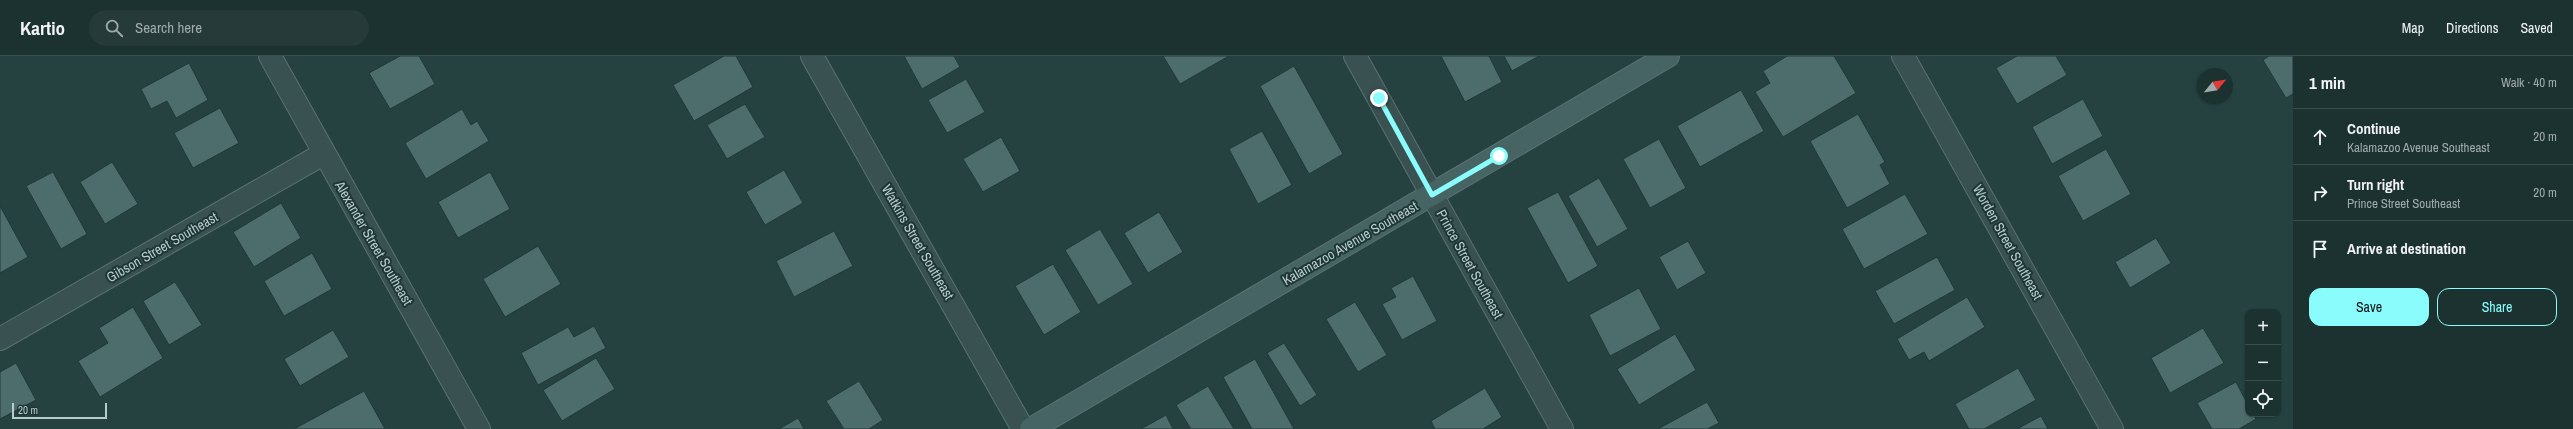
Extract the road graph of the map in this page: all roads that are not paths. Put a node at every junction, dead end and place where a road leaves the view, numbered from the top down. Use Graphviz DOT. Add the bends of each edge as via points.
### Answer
graph roads {
  1 [pos="270,56"];
  2 [pos="812,56"];
  3 [pos="1356,56"];
  4 [pos="1668,56"];
  5 [pos="1903,56"];
  6 [pos="323,154"];
  7 [pos="1432,195"];
  8 [pos="0,339"];
  9 [pos="479,429"];
  10 [pos="1023,429"];
  11 [pos="1031,429"];
  12 [pos="1562,429"];
  13 [pos="2112,429"];
  1 -- 6 [label="street, Alexander Street Southeast"];
  2 -- 10 [label="street, Watkins Street Southeast"];
  3 -- 7 [label="street, Prince Street Southeast"];
  4 -- 7 [label="street, Kalamazoo Avenue Southeast"];
  5 -- 13 [label="street, Worden Street Southeast"];
  6 -- 8 [label="street, Gibson Street Southeast"];
  6 -- 9 [label="street, Alexander Street Southeast"];
  7 -- 11 [label="street, Kalamazoo Avenue Southeast"];
  7 -- 12 [label="street, Prince Street Southeast"];
}
